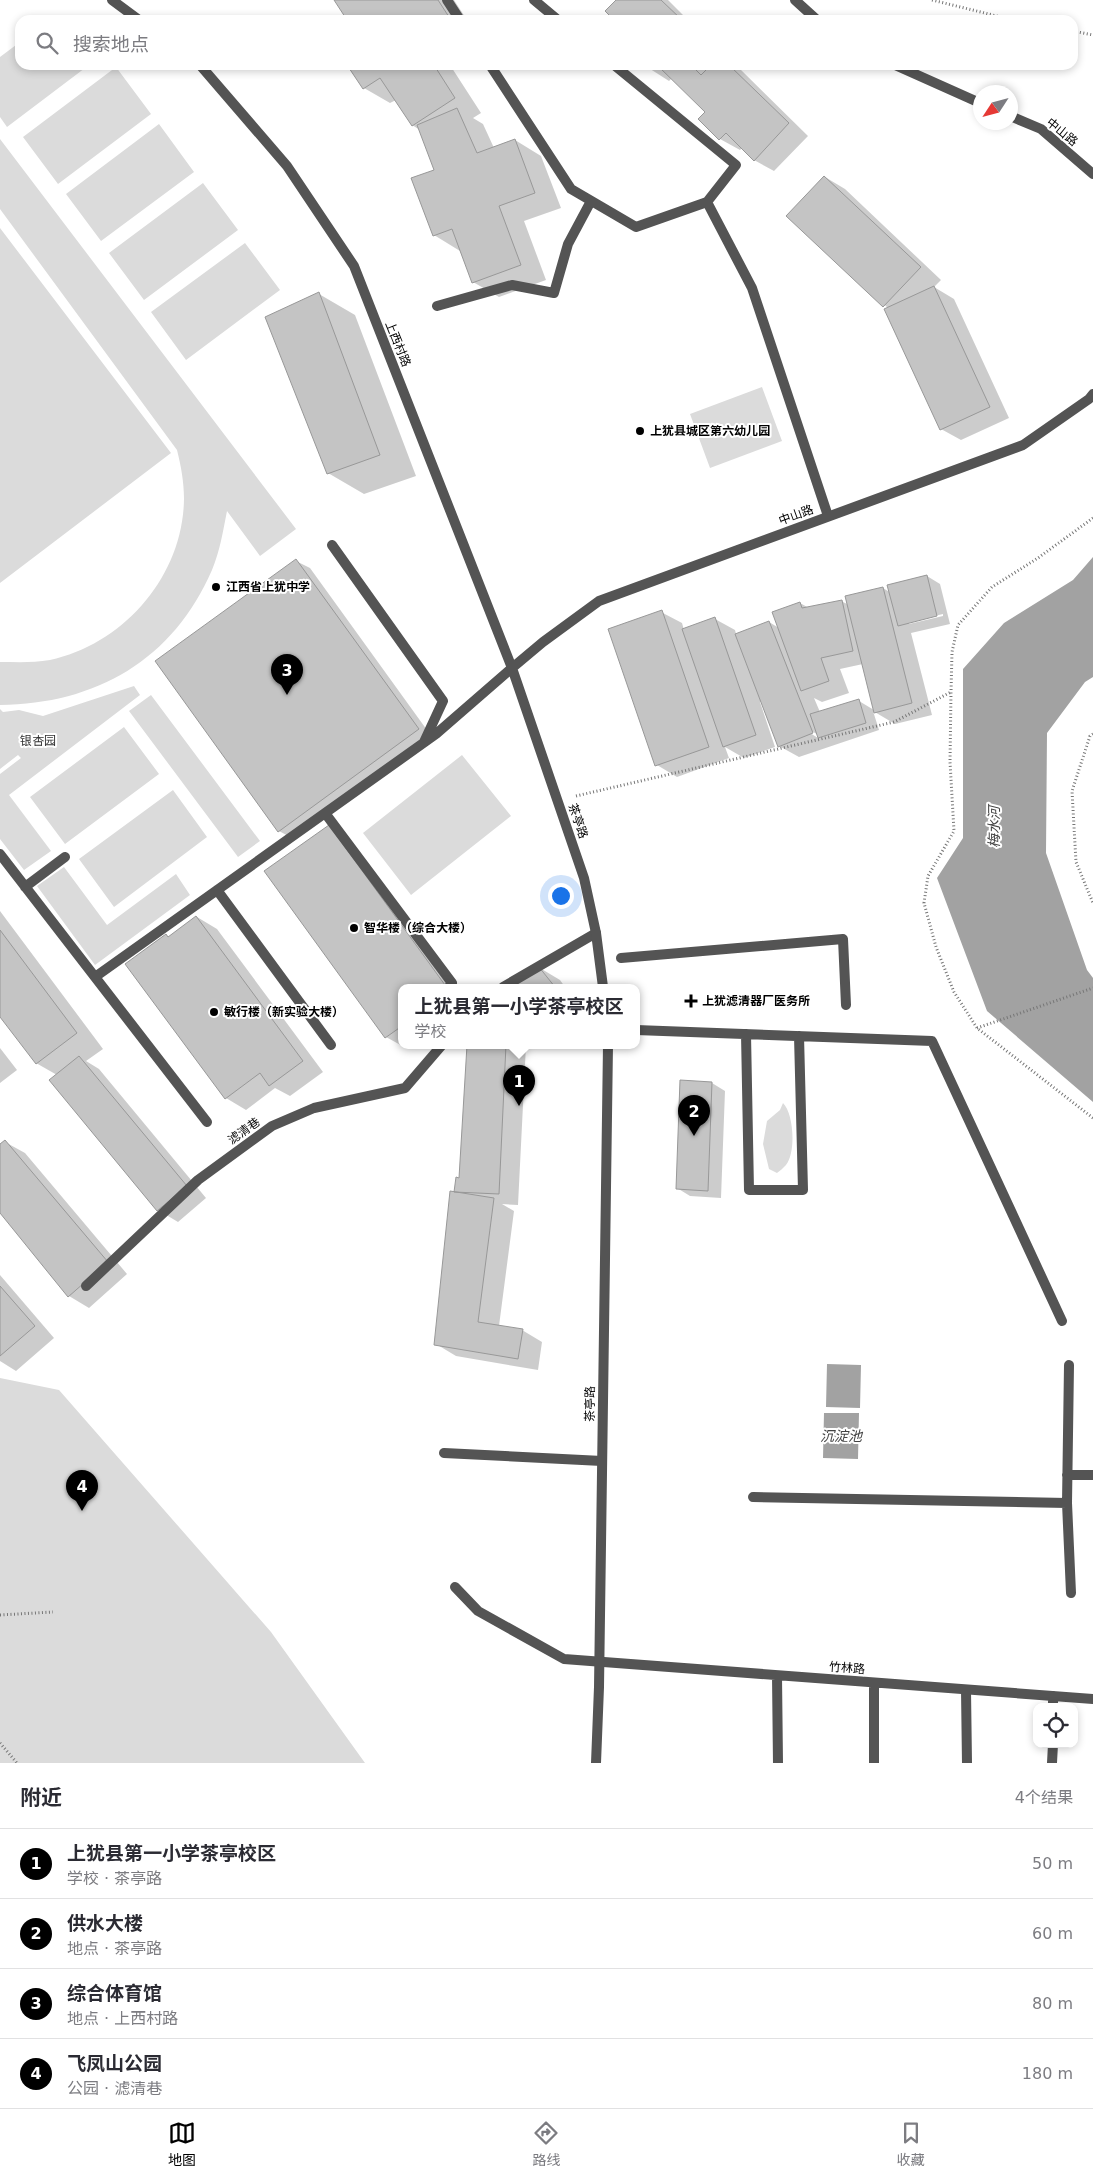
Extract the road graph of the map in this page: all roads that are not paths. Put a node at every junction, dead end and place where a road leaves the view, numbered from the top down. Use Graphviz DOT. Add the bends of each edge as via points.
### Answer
graph roads {
  1 [pos="112,0"];
  2 [pos="447,0"];
  3 [pos="534,0"];
  4 [pos="795,0"];
  5 [pos="132,15"];
  6 [pos="457,15"];
  7 [pos="552,15"];
  8 [pos="812,15"];
  9 [pos="204,70"];
  10 [pos="493,70"];
  11 [pos="620,70"];
  12 [pos="905,70"];
  13 [pos="973,100"];
  14 [pos="1018,119"];
  15 [pos="1093,174"];
  16 [pos="591,201"];
  17 [pos="707,202"];
  18 [pos="437,306"];
  19 [pos="1093,394"];
  20 [pos="828,516"];
  21 [pos="332,545"];
  22 [pos="512,668"];
  23 [pos="424,742"];
  24 [pos="325,814"];
  25 [pos="0,854"];
  26 [pos="65,857"];
  27 [pos="25,887"];
  28 [pos="217,890"];
  29 [pos="596,933"];
  30 [pos="621,958"];
  31 [pos="95,977"];
  32 [pos="451,984"];
  33 [pos="508,984"];
  34 [pos="603,984"];
  35 [pos="846,1006"];
  36 [pos="640,1030"];
  37 [pos="746,1034"];
  38 [pos="799,1036"];
  39 [pos="331,1046"];
  40 [pos="439,1049"];
  41 [pos="608,1049"];
  42 [pos="207,1122"];
  43 [pos="86,1286"];
  44 [pos="1062,1321"];
  45 [pos="1069,1365"];
  46 [pos="444,1453"];
  47 [pos="602,1461"];
  48 [pos="1067,1475"];
  49 [pos="1093,1475"];
  50 [pos="753,1497"];
  51 [pos="1067,1503"];
  52 [pos="456,1587"];
  53 [pos="1071,1593"];
  54 [pos="599,1663"];
  55 [pos="777,1676"];
  56 [pos="874,1683"];
  57 [pos="966,1690"];
  58 [pos="1053,1696"];
  59 [pos="1093,1699"];
  60 [pos="1053,1703"];
  61 [pos="1053,1748"];
  62 [pos="596,1763"];
  63 [pos="778,1763"];
  64 [pos="874,1763"];
  65 [pos="967,1763"];
  66 [pos="1052,1763"];
  1 -- 5 [label="street"];
  2 -- 6 [label="street"];
  3 -- 7 [label="street"];
  4 -- 8 [label="street"];
  9 -- 22 [label="street, 上西村路" via="287,166 354,266"];
  10 -- 16 [label="street" via="571,189"];
  11 -- 17 [label="street" via="736,165"];
  12 -- 13 [label="street"];
  14 -- 15 [label="street, 中山路" via="1041,129"];
  16 -- 17 [label="street" via="636,227"];
  16 -- 18 [label="street" via="568,244 554,293 512,285"];
  17 -- 20 [label="street" via="752,288"];
  19 -- 20 [label="street, 中山路" via="1023,445"];
  20 -- 22 [label="street, 中山路" via="599,601"];
  21 -- 23 [label="street" via="443,701"];
  22 -- 23 [label="street, 中山路"];
  22 -- 29 [label="street, 茶亭路" via="584,878"];
  23 -- 24 [label="street, 中山路"];
  24 -- 28 [label="street, 中山路"];
  24 -- 32 [label="street"];
  25 -- 27 [label="street"];
  26 -- 27 [label="street"];
  27 -- 31 [label="street"];
  28 -- 31 [label="street, 中山路"];
  28 -- 39 [label="street"];
  29 -- 33 [label="street"];
  29 -- 34 [label="street, 茶亭路"];
  30 -- 35 [label="street" via="843,939"];
  31 -- 42 [label="street"];
  36 -- 37 [label="street"];
  37 -- 38 [label="street"];
  37 -- 38 [label="street" via="750,1190 803,1190"];
  38 -- 44 [label="street" via="932,1041"];
  40 -- 43 [label="street, 滤清巷" via="405,1088 314,1108 272,1126 198,1180"];
  41 -- 47 [label="street, 茶亭路"];
  45 -- 48 [label="street"];
  46 -- 47 [label="street"];
  47 -- 54 [label="street, 茶亭路"];
  48 -- 49 [label="street"];
  48 -- 51 [label="street"];
  50 -- 51 [label="street"];
  51 -- 53 [label="street"];
  52 -- 54 [label="street, 竹林路" via="478,1611 564,1659"];
  54 -- 55 [label="street, 竹林路"];
  54 -- 62 [label="street, 茶亭路"];
  55 -- 56 [label="street, 竹林路"];
  55 -- 63 [label="street"];
  56 -- 57 [label="street, 竹林路"];
  56 -- 64 [label="street"];
  57 -- 58 [label="street, 竹林路"];
  57 -- 65 [label="street"];
  58 -- 59 [label="street, 竹林路"];
  58 -- 60 [label="street"];
  61 -- 66 [label="street"];
}
